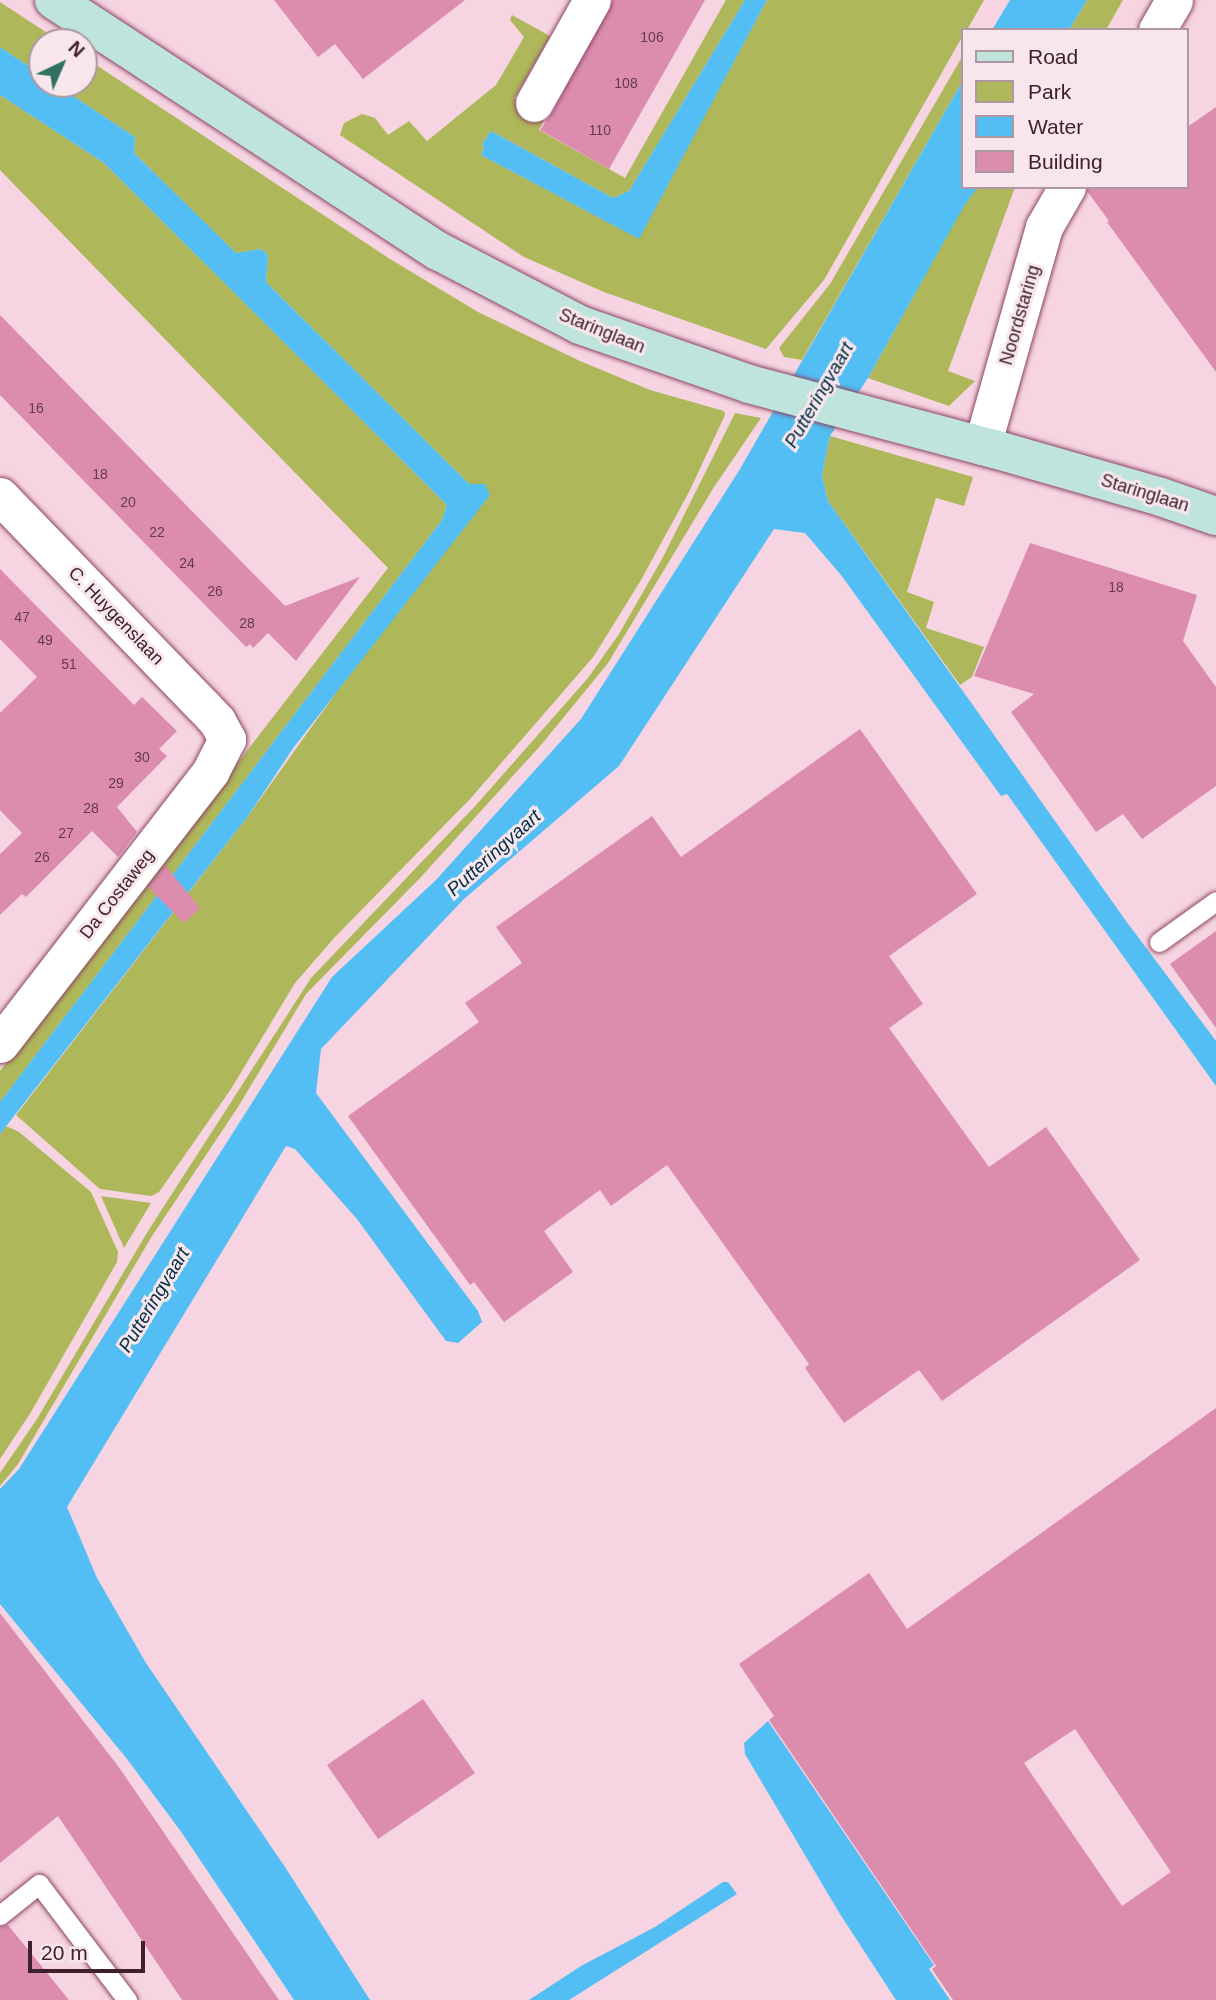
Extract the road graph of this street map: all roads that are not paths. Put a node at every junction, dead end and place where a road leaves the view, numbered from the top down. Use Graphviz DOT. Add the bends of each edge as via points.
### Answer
graph roads {
  1 [pos="54,0"];
  2 [pos="592,0"];
  3 [pos="1174,0"];
  4 [pos="1158,28"];
  5 [pos="534,103"];
  6 [pos="1066,189"];
  7 [pos="982,446"];
  8 [pos="0,496"];
  9 [pos="1216,516"];
  10 [pos="227,739"];
  11 [pos="1216,901"];
  12 [pos="1159,942"];
  13 [pos="0,1044"];
  14 [pos="0,1915"];
  15 [pos="127,2000"];
  1 -- 7 [label="street, Staringlaan" via="438,251 580,325 774,391"];
  2 -- 5 [label="street"];
  3 -- 4 [label="street"];
  6 -- 7 [label="street, Noordstaring" via="1044,228"];
  7 -- 9 [label="street, Staringlaan"];
  8 -- 10 [label="street, C. Huygenslaan" via="203,706"];
  10 -- 13 [label="street, Da Costaweg" via="211,771"];
  11 -- 12 [label="lane"];
  14 -- 15 [label="lane" via="40,1884"];
}
